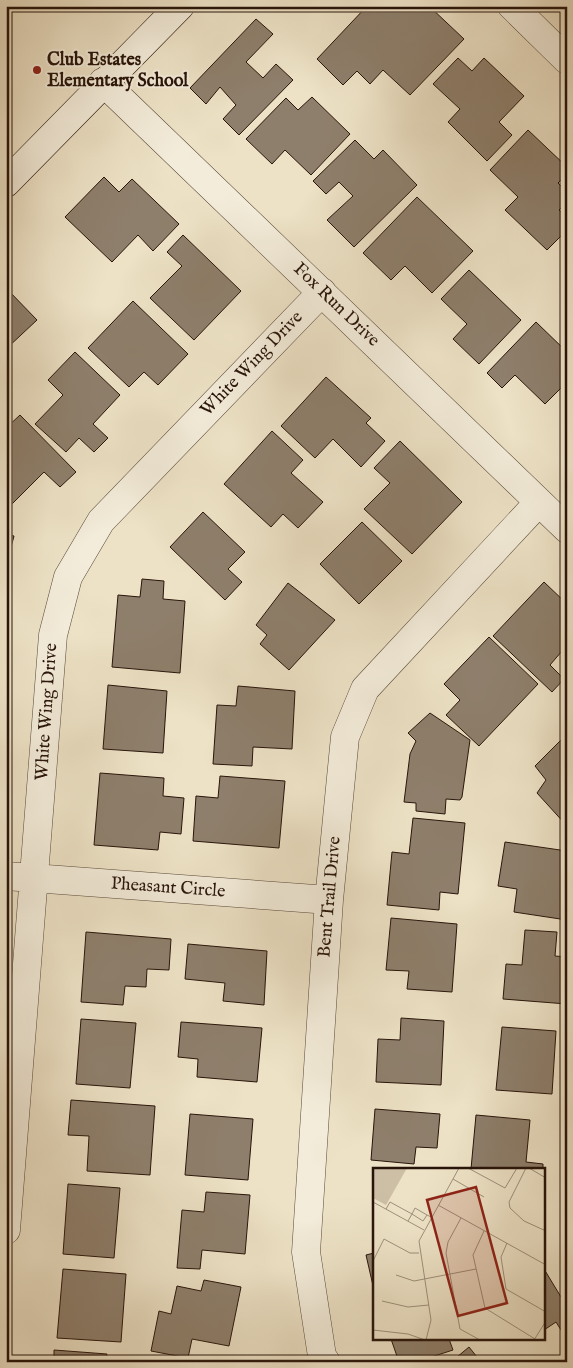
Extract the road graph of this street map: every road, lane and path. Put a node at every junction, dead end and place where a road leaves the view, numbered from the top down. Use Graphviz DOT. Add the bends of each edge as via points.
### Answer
graph roads {
  1 [pos="180,6"];
  2 [pos="512,6"];
  3 [pos="567,60"];
  4 [pos="103,82"];
  5 [pos="6,183"];
  6 [pos="322,292"];
  7 [pos="539,502"];
  8 [pos="567,529"];
  9 [pos="6,876"];
  10 [pos="35,878"];
  11 [pos="329,900"];
  12 [pos="6,1230"];
  13 [pos="326,1362"];
  1 -- 4 [label="street"];
  2 -- 3 [label="street"];
  4 -- 5 [label="street"];
  4 -- 6 [label="street, Fox Run Drive"];
  6 -- 7 [label="street, Fox Run Drive"];
  6 -- 10 [label="street, White Wing Drive" via="101,521 68,577 53,635"];
  7 -- 8 [label="street, Fox Run Drive"];
  7 -- 11 [label="street, Bent Trail Drive" via="365,689 345,737"];
  9 -- 10 [label="street, Pheasant Circle"];
  10 -- 11 [label="street, Pheasant Circle"];
  10 -- 12 [label="street, White Wing Drive"];
  11 -- 13 [label="street, Bent Trail Drive" via="306,1252 322,1356"];
}
